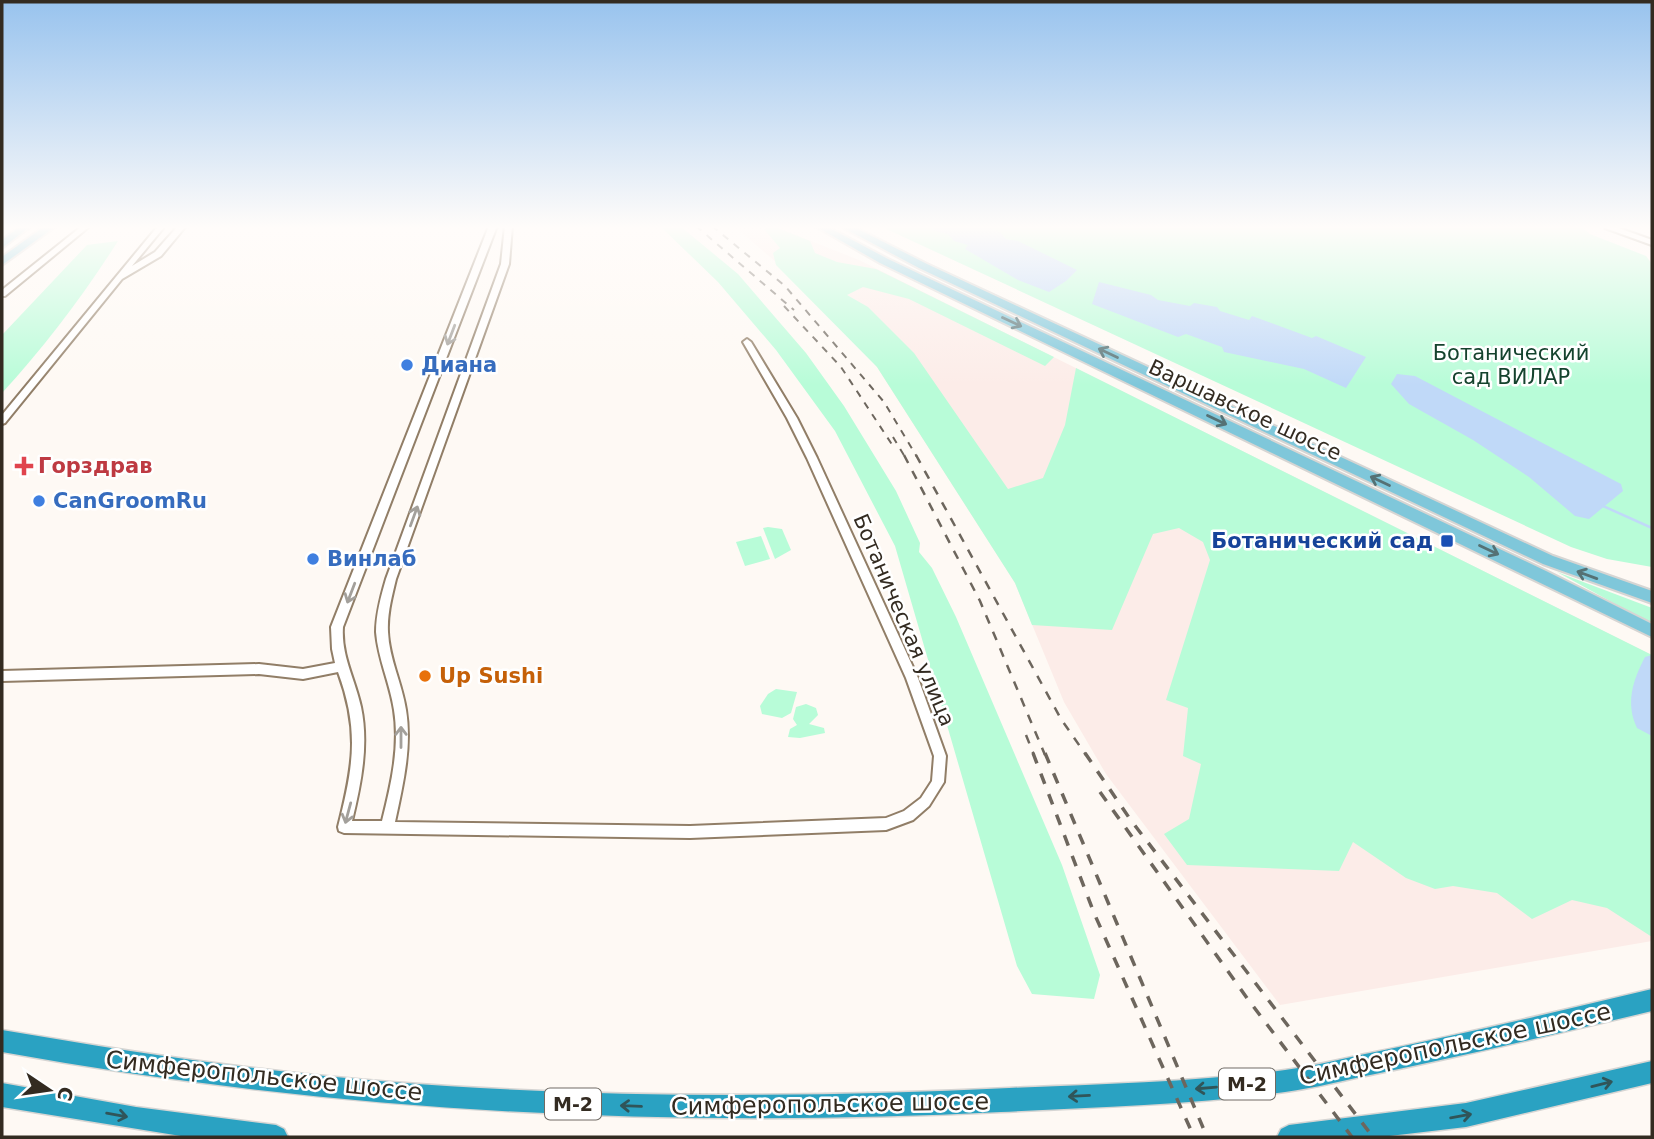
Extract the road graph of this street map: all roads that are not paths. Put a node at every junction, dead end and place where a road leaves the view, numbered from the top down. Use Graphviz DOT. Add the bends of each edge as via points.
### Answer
graph roads {
  1 [pos="21,279"];
  2 [pos="473,279"];
  3 [pos="500,279"];
  4 [pos="922,279"];
  5 [pos="950,279"];
  6 [pos="114,280"];
  7 [pos="2,294"];
  8 [pos="747,342"];
  9 [pos="2,421"];
  10 [pos="1652,597"];
  11 [pos="1652,631"];
  12 [pos="340,667"];
  13 [pos="2,676"];
  14 [pos="387,828"];
  15 [pos="1652,1000"];
  16 [pos="2,1041"];
  17 [pos="1652,1072"];
  18 [pos="2,1095"];
  19 [pos="276,1137"];
  20 [pos="1290,1137"];
  1 -- 7 [label="street"];
  2 -- 12 [label="street, one-way" via="337,627"];
  14 -- 3 [label="street, one-way" via="399,782 401,737 400,712 382,633 383,611"];
  4 -- 11 [label="main road, Варшавское шоссе, one-way"];
  10 -- 5 [label="main road, Варшавское шоссе, one-way" via="1523,548"];
  6 -- 9 [label="street"];
  8 -- 14 [label="street, Ботаническая улица" via="812,458 912,678 940,756 938,782 925,803 886,824 719,831"];
  12 -- 13 [label="street" via="303,674 259,669"];
  12 -- 14 [label="street, Ботаническая улица, one-way" via="356,709 359,748 344,827"];
  15 -- 16 [label="highway, Симферопольское шоссе / М-2, one-way" via="1476,1043 1285,1081 902,1105 666,1108 478,1098 275,1082"];
  20 -- 17 [label="highway, one-way" via="1466,1115"];
  18 -- 19 [label="highway, one-way"];
}
